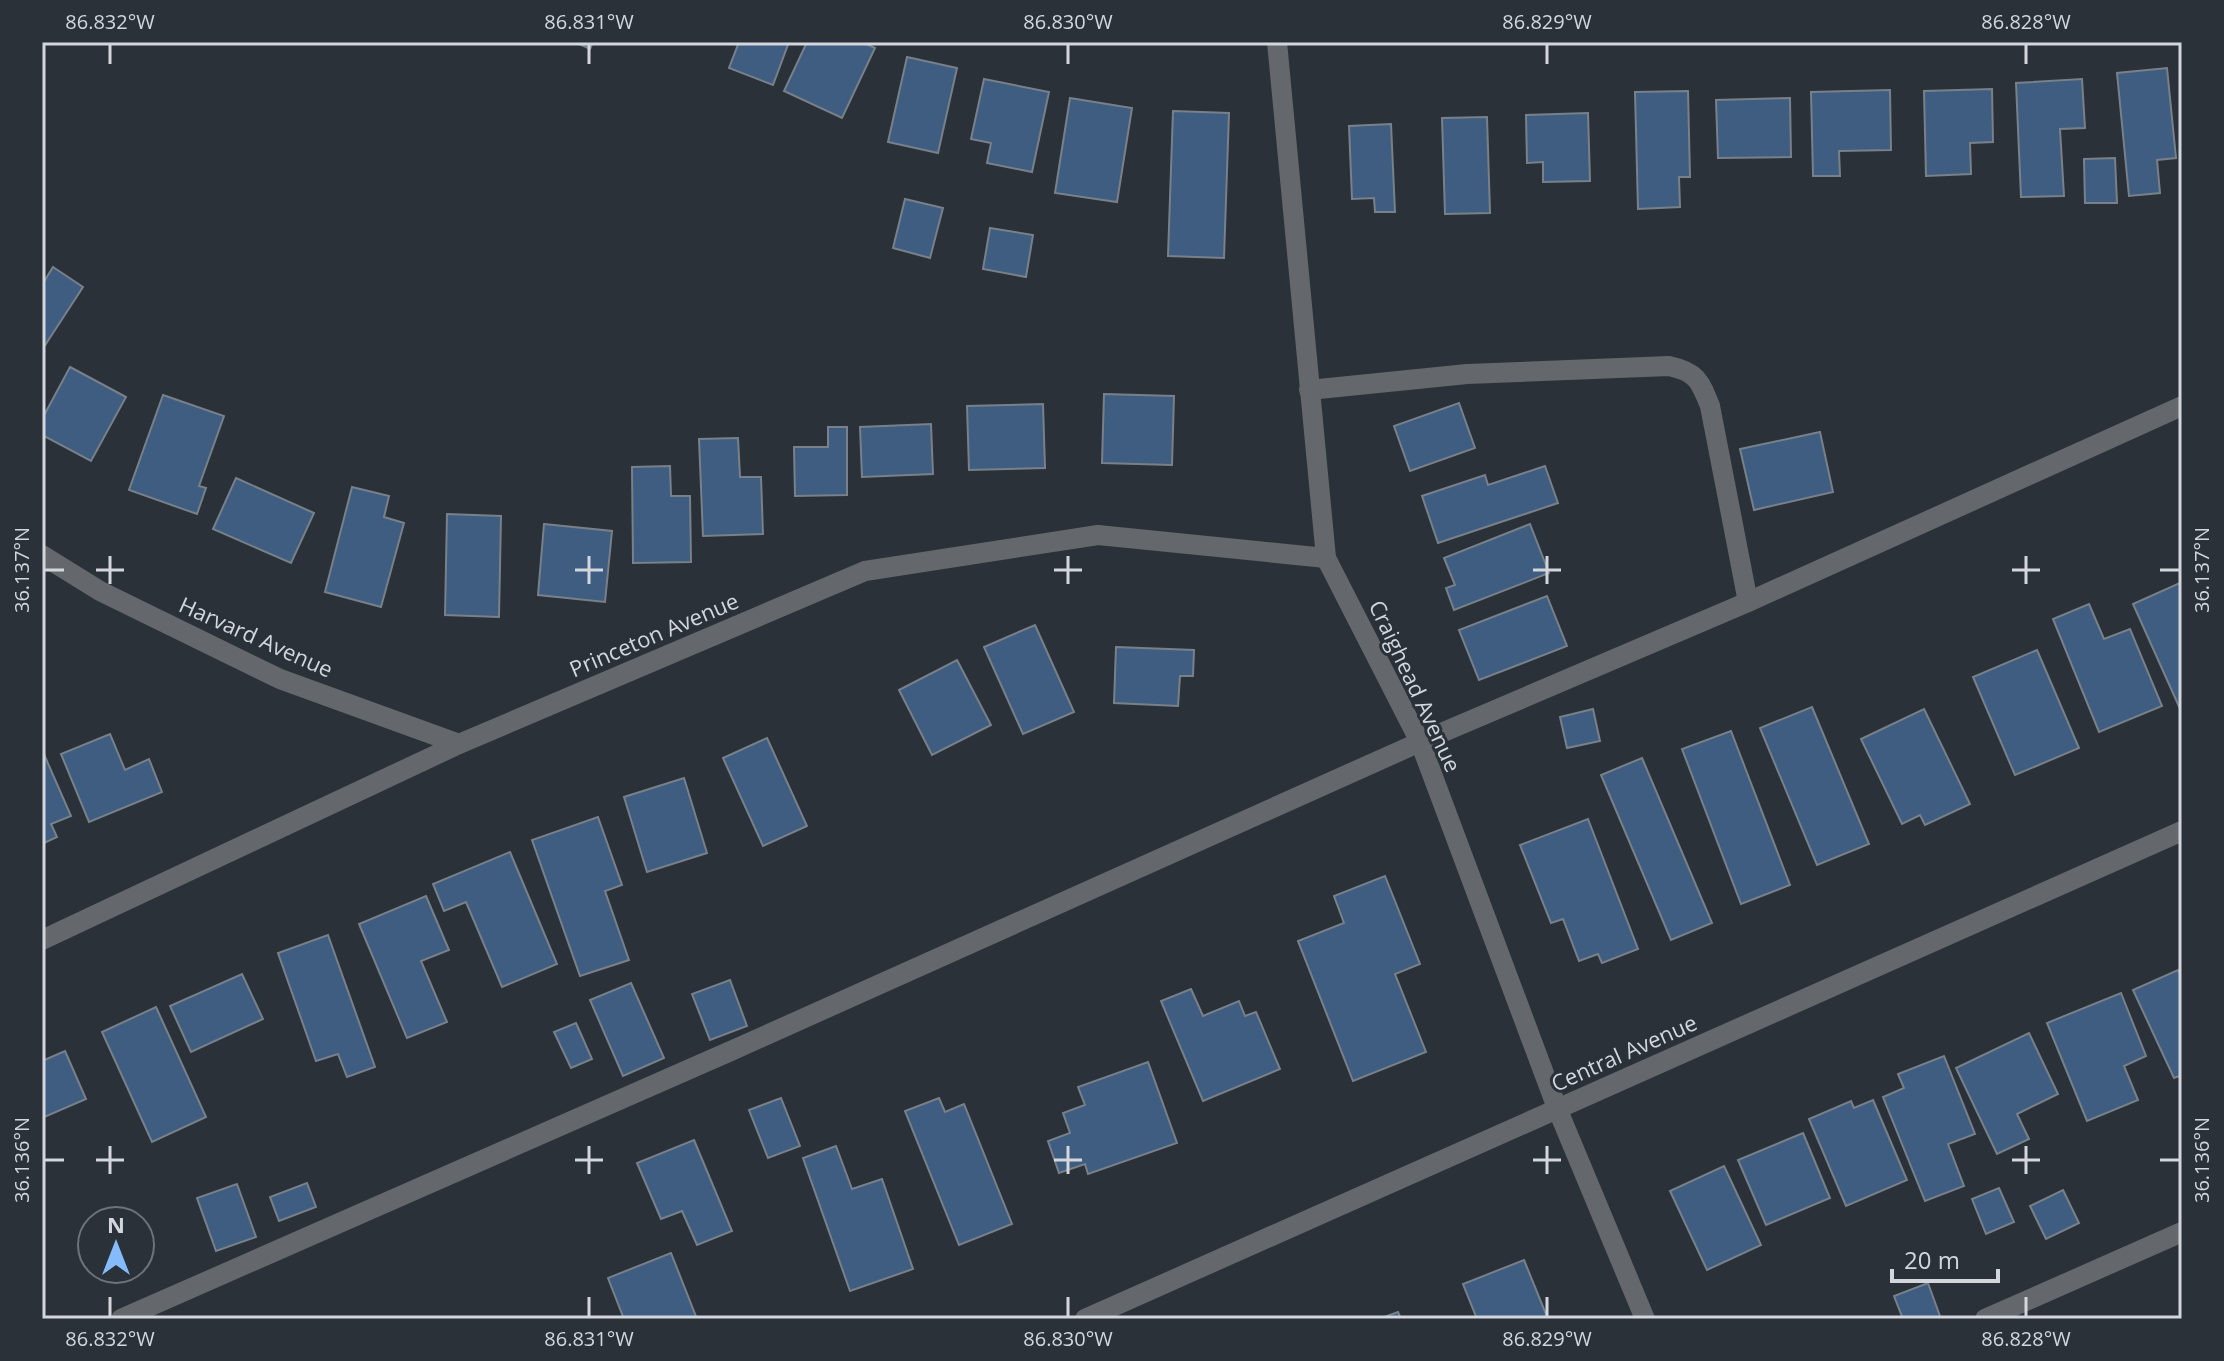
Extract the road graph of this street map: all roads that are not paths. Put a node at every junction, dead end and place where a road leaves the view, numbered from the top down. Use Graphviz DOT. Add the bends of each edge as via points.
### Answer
graph roads {
  1 [pos="1277,42"];
  2 [pos="1309,390"];
  3 [pos="2182,406"];
  4 [pos="42,555"];
  5 [pos="1326,558"];
  6 [pos="1748,602"];
  7 [pos="1420,742"];
  8 [pos="459,744"];
  9 [pos="2182,831"];
  10 [pos="42,940"];
  11 [pos="1557,1108"];
  12 [pos="2182,1232"];
  13 [pos="121,1319"];
  14 [pos="1085,1319"];
  15 [pos="1645,1319"];
  16 [pos="1985,1319"];
  1 -- 2 [label="street, Craighead Avenue"];
  2 -- 5 [label="street, Craighead Avenue"];
  2 -- 6 [label="street" via="1467,374 1669,366 1687,370 1701,382 1710,406"];
  3 -- 6 [label="street"];
  4 -- 8 [label="street, Harvard Avenue" via="100,591 280,679"];
  5 -- 7 [label="street, Craighead Avenue"];
  5 -- 8 [label="street, Princeton Avenue" via="1098,535 865,571"];
  6 -- 7 [label="street"];
  7 -- 11 [label="street, Craighead Avenue"];
  7 -- 13 [label="street"];
  8 -- 10 [label="street, Princeton Avenue"];
  9 -- 11 [label="street, Central Avenue"];
  11 -- 14 [label="street, Central Avenue"];
  11 -- 15 [label="street, Craighead Avenue"];
  12 -- 16 [label="street"];
}
